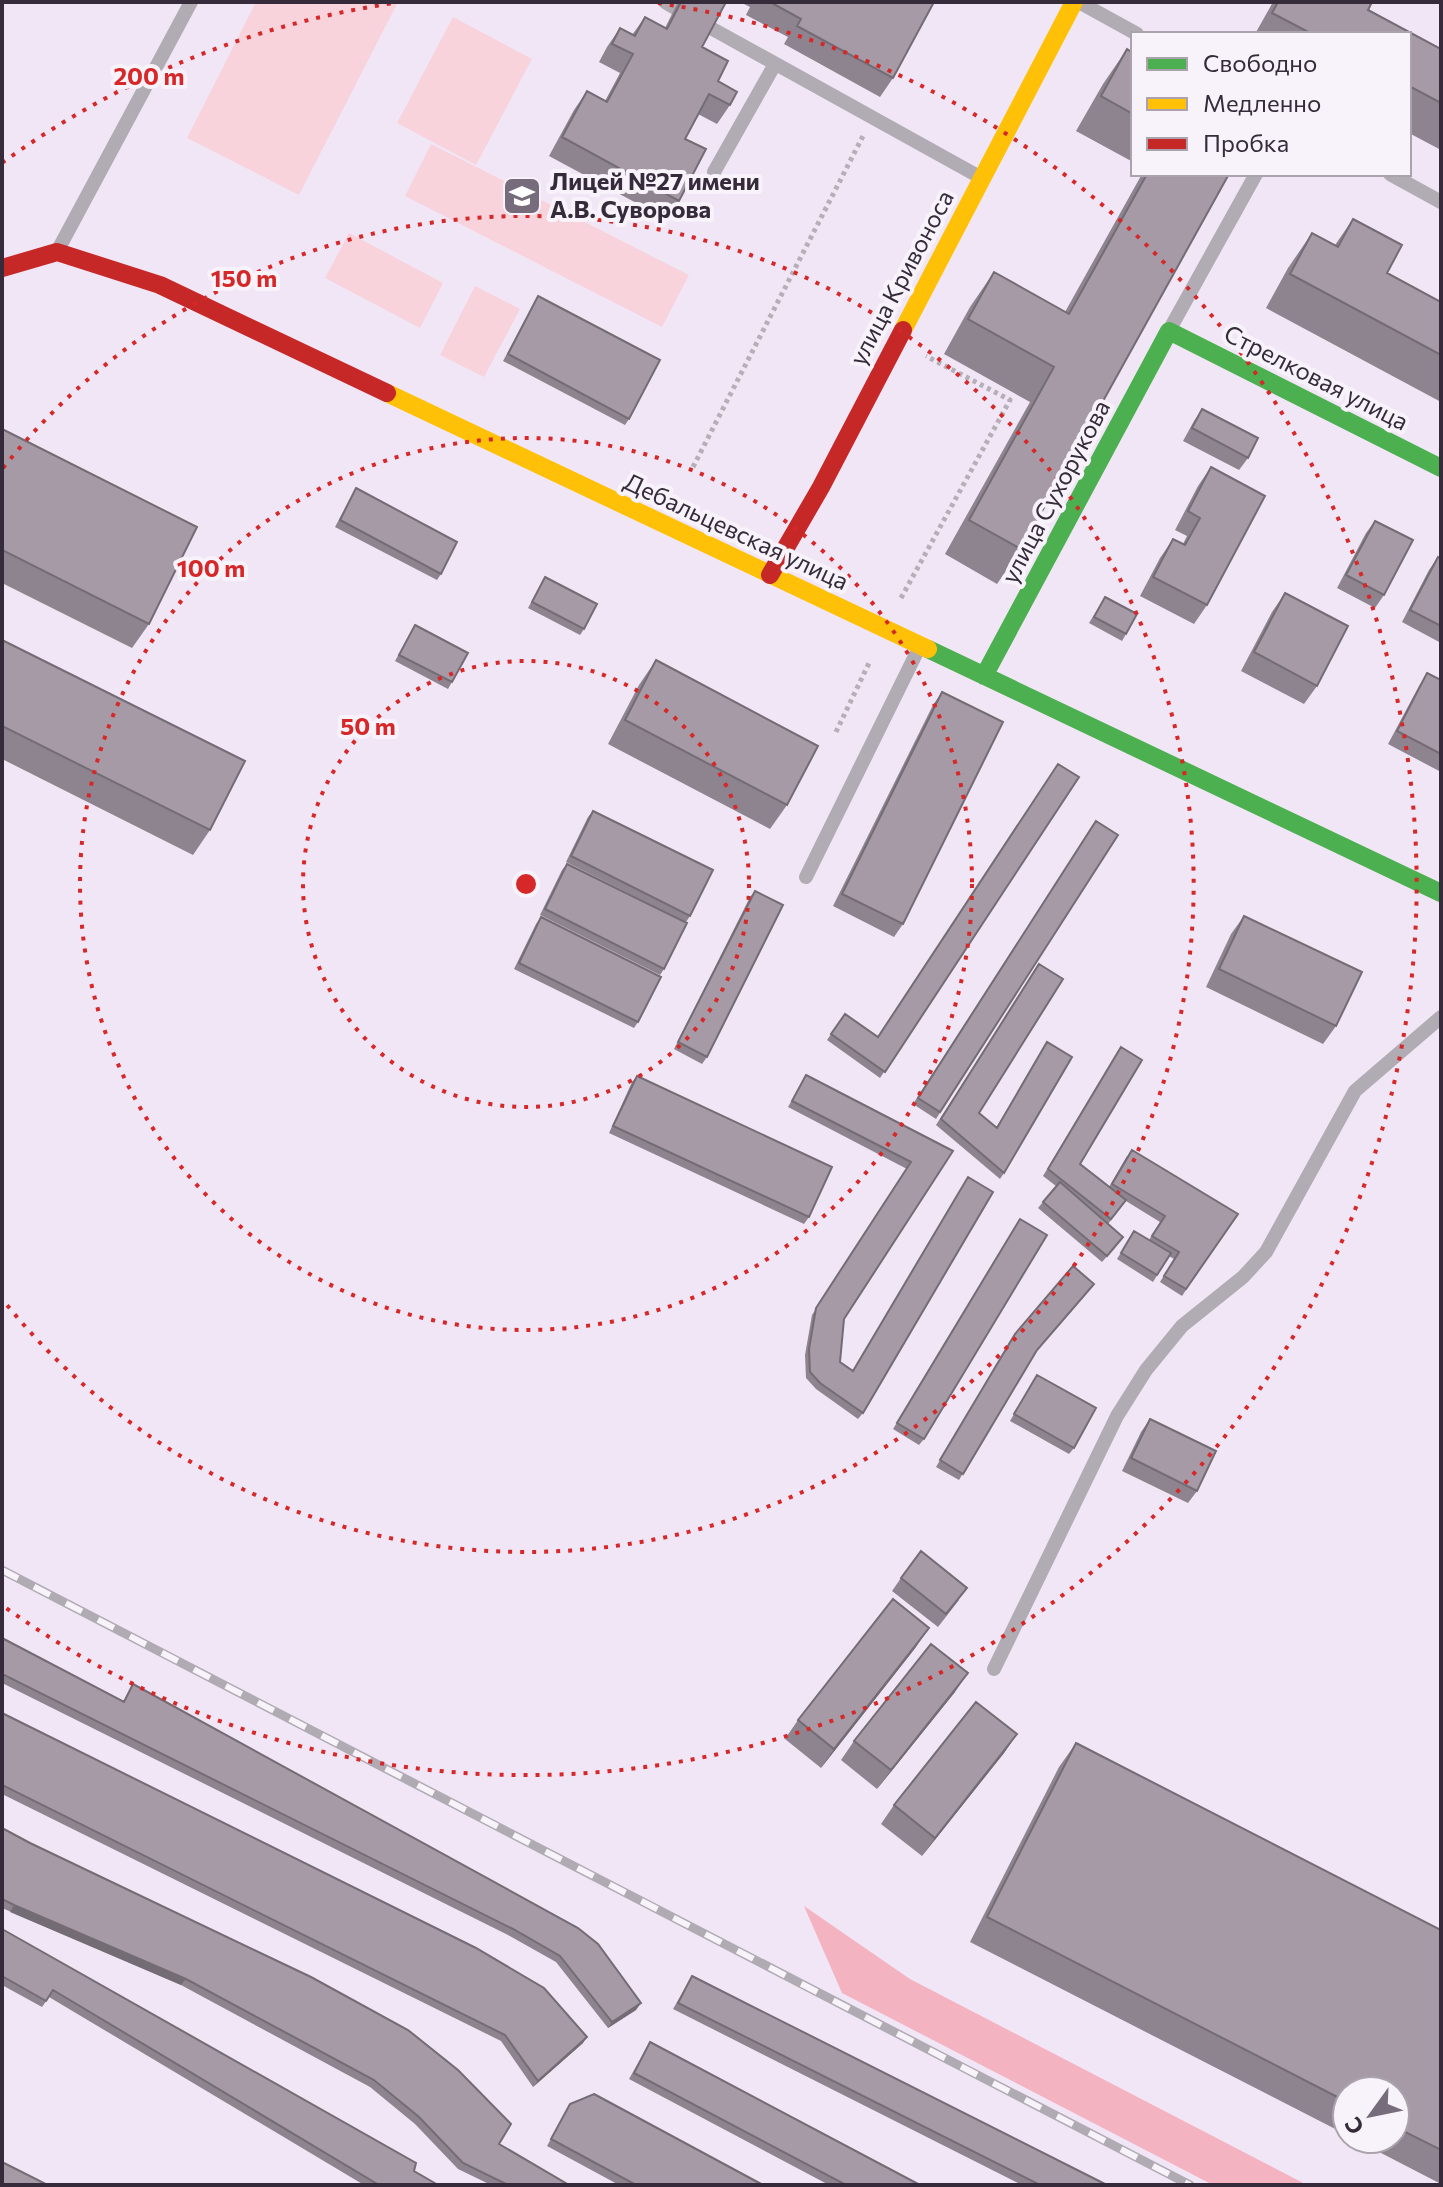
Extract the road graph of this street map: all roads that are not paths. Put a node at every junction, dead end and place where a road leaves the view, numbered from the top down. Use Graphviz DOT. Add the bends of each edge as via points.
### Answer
graph roads {
  1 [pos="191,2"];
  2 [pos="1077,2"];
  3 [pos="709,27"];
  4 [pos="1133,32"];
  5 [pos="775,64"];
  6 [pos="714,172"];
  7 [pos="1255,176"];
  8 [pos="1394,176"];
  9 [pos="982,178"];
  10 [pos="1441,202"];
  11 [pos="57,252"];
  12 [pos="2,268"];
  13 [pos="1169,331"];
  14 [pos="1441,468"];
  15 [pos="770,575"];
  16 [pos="920,646"];
  17 [pos="984,676"];
  18 [pos="806,877"];
  19 [pos="1441,893"];
  20 [pos="1441,1017"];
  21 [pos="994,1669"];
  1 -- 11 [label="lane"];
  2 -- 4 [label="lane"];
  2 -- 9 [label="street, улица Кривоноса"];
  3 -- 5 [label="lane"];
  5 -- 6 [label="lane"];
  5 -- 9 [label="lane"];
  7 -- 13 [label="lane"];
  8 -- 10 [label="lane"];
  9 -- 15 [label="street, улица Кривоноса"];
  11 -- 12 [label="street"];
  11 -- 15 [label="street, Дебальцевская улица" via="160,285"];
  13 -- 14 [label="street, Стрелковая улица"];
  13 -- 17 [label="street, улица Сухорукова"];
  15 -- 16 [label="street, Дебальцевская улица"];
  16 -- 17 [label="street, Дебальцевская улица"];
  16 -- 18 [label="lane"];
  17 -- 19 [label="street, Дебальцевская улица"];
  20 -- 21 [label="lane" via="1355,1091 1266,1252 1182,1326 1146,1370 1117,1416"];
}
